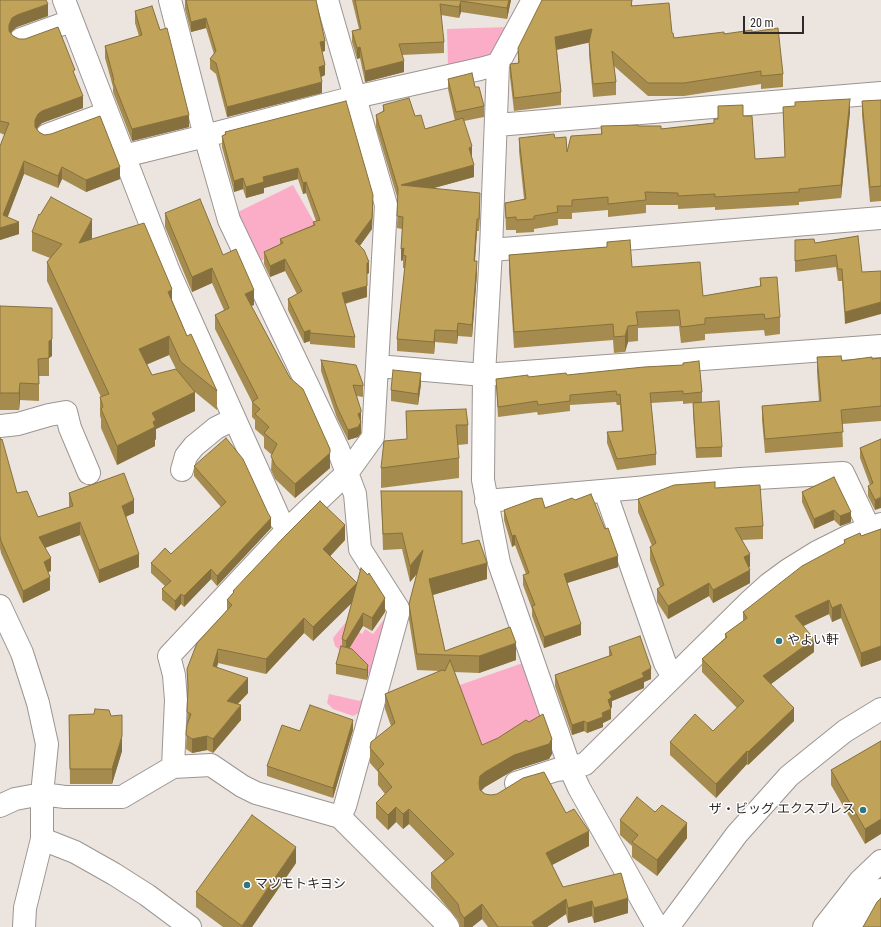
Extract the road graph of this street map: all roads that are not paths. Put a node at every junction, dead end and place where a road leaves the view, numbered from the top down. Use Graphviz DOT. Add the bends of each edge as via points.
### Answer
graph roads {
  1 [pos="64,0"];
  2 [pos="170,0"];
  3 [pos="327,0"];
  4 [pos="533,0"];
  5 [pos="71,21"];
  6 [pos="21,39"];
  7 [pos="498,64"];
  8 [pos="881,93"];
  9 [pos="355,97"];
  10 [pos="107,113"];
  11 [pos="497,125"];
  12 [pos="47,135"];
  13 [pos="205,136"];
  14 [pos="124,156"];
  15 [pos="881,218"];
  16 [pos="491,250"];
  17 [pos="881,346"];
  18 [pos="377,366"];
  19 [pos="484,375"];
  20 [pos="234,419"];
  21 [pos="0,426"];
  22 [pos="182,470"];
  23 [pos="89,473"];
  24 [pos="347,473"];
  25 [pos="605,491"];
  26 [pos="486,501"];
  27 [pos="875,526"];
  28 [pos="288,529"];
  29 [pos="0,606"];
  30 [pos="674,677"];
  31 [pos="881,709"];
  32 [pos="174,767"];
  33 [pos="570,768"];
  34 [pos="42,794"];
  35 [pos="498,794"];
  36 [pos="0,806"];
  37 [pos="340,817"];
  38 [pos="42,839"];
  39 [pos="881,861"];
  40 [pos="872,889"];
  41 [pos="24,927"];
  42 [pos="190,927"];
  43 [pos="448,927"];
  44 [pos="658,927"];
  45 [pos="668,927"];
  46 [pos="824,927"];
  47 [pos="848,927"];
  1 -- 5 [label="street"];
  2 -- 13 [label="street"];
  3 -- 9 [label="street"];
  4 -- 7 [label="street"];
  5 -- 6 [label="street"];
  5 -- 10 [label="street"];
  7 -- 9 [label="street"];
  7 -- 11 [label="street"];
  8 -- 11 [label="street"];
  9 -- 13 [label="street"];
  9 -- 18 [label="street" via="386,205"];
  10 -- 12 [label="street"];
  10 -- 14 [label="street"];
  11 -- 16 [label="street"];
  13 -- 14 [label="street"];
  13 -- 24 [label="street" via="229,220"];
  14 -- 20 [label="street" via="169,272"];
  15 -- 16 [label="street"];
  16 -- 19 [label="street"];
  17 -- 19 [label="street"];
  18 -- 19 [label="street"];
  18 -- 24 [label="street" via="373,437"];
  19 -- 26 [label="street" via="483,480"];
  20 -- 22 [label="street" via="216,428 194,446 186,456"];
  20 -- 28 [label="street" via="279,518"];
  21 -- 23 [label="street" via="66,412"];
  24 -- 28 [label="street"];
  24 -- 37 [label="street" via="355,494 360,549 399,610"];
  25 -- 26 [label="street"];
  25 -- 27 [label="street" via="843,473"];
  25 -- 30 [label="street" via="665,663"];
  26 -- 33 [label="street" via="499,563"];
  27 -- 30 [label="street" via="817,552 769,584"];
  28 -- 32 [label="street" via="170,656 176,700"];
  29 -- 34 [label="street" via="22,653 38,703 47,744"];
  30 -- 33 [label="street" via="585,764"];
  31 -- 45 [label="street" via="845,731 789,776 736,834"];
  32 -- 34 [label="street" via="122,797 65,797"];
  32 -- 37 [label="street" via="211,765 256,793"];
  33 -- 35 [label="street" via="518,782"];
  33 -- 44 [label="street"];
  34 -- 36 [label="street" via="15,799"];
  34 -- 38 [label="street"];
  37 -- 43 [label="street"];
  38 -- 41 [label="street" via="25,908"];
  38 -- 42 [label="street" via="75,852 114,874"];
  39 -- 40 [label="street"];
  40 -- 46 [label="street"];
  40 -- 47 [label="street"];
}
